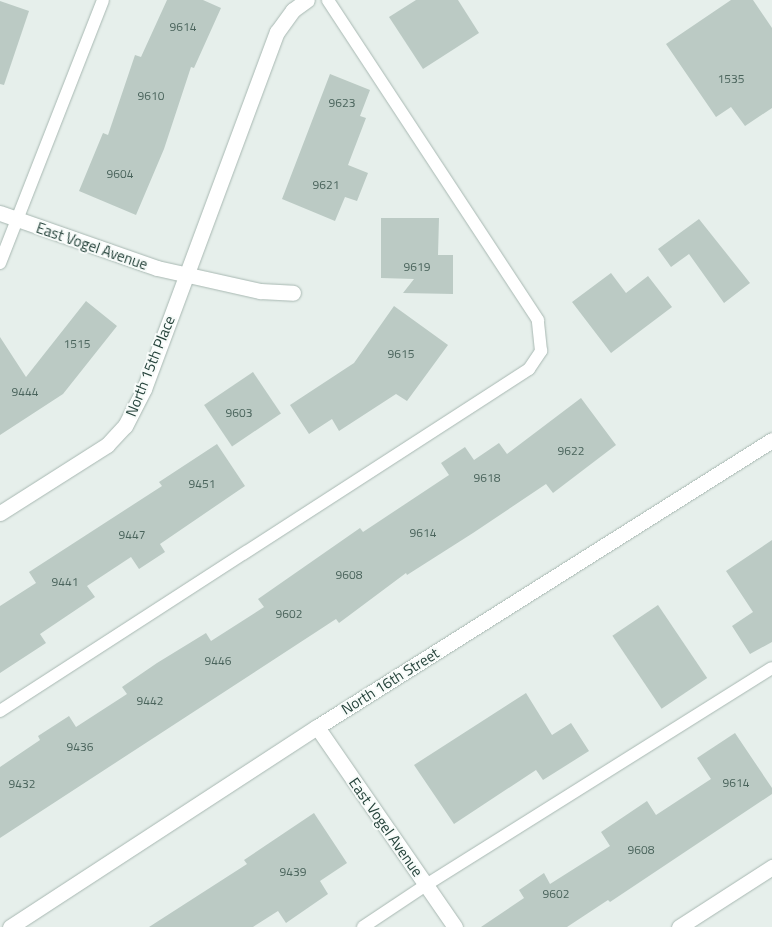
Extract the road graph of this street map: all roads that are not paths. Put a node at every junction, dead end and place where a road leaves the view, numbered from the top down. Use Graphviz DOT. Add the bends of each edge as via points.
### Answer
graph roads {
  1 [pos="103,0"];
  2 [pos="307,0"];
  3 [pos="328,0"];
  4 [pos="0,213"];
  5 [pos="18,220"];
  6 [pos="0,263"];
  7 [pos="186,275"];
  8 [pos="293,293"];
  9 [pos="772,440"];
  10 [pos="0,513"];
  11 [pos="772,668"];
  12 [pos="0,712"];
  13 [pos="316,728"];
  14 [pos="772,867"];
  15 [pos="426,885"];
  16 [pos="10,927"];
  17 [pos="363,927"];
  18 [pos="455,927"];
  19 [pos="679,927"];
  1 -- 5 [label="lane"];
  2 -- 7 [label="street, North 15th Place" via="293,10 277,32"];
  3 -- 12 [label="lane" via="538,320 540,351 528,369"];
  4 -- 5 [label="street, East Vogel Avenue"];
  5 -- 6 [label="lane"];
  5 -- 7 [label="street, East Vogel Avenue"];
  7 -- 8 [label="street" via="260,291"];
  7 -- 10 [label="street, North 15th Place" via="144,390 125,426 107,445"];
  9 -- 13 [label="street, North 16th Street"];
  11 -- 15 [label="lane"];
  13 -- 15 [label="street, East Vogel Avenue"];
  13 -- 16 [label="street, North 16th Street"];
  14 -- 19 [label="street"];
  15 -- 17 [label="lane"];
  15 -- 18 [label="street, East Vogel Avenue"];
}
